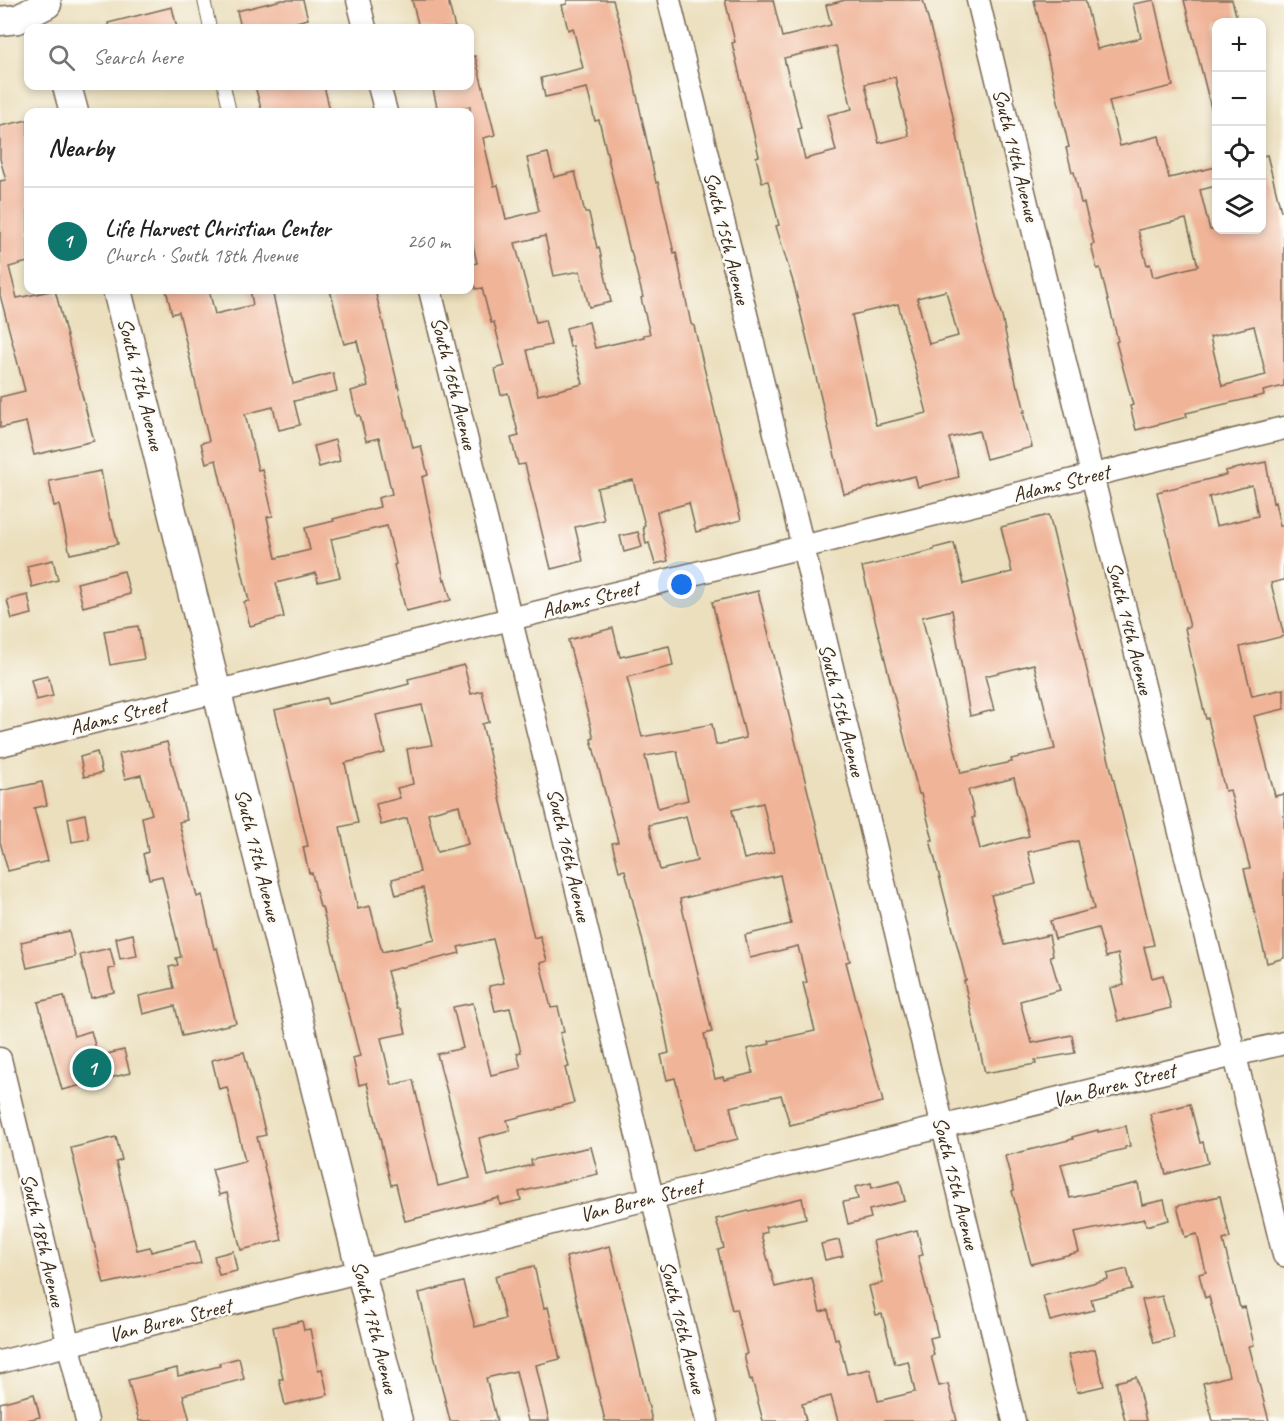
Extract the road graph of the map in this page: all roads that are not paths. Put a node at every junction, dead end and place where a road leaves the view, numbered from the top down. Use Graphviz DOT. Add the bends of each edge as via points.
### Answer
graph roads {
  1 [pos="204,0"];
  2 [pos="358,0"];
  3 [pos="669,0"];
  4 [pos="978,0"];
  5 [pos="50,8"];
  6 [pos="0,21"];
  7 [pos="209,24"];
  8 [pos="364,24"];
  9 [pos="68,90"];
  10 [pos="225,90"];
  11 [pos="381,90"];
  12 [pos="73,108"];
  13 [pos="229,108"];
  14 [pos="385,108"];
  15 [pos="118,294"];
  16 [pos="431,294"];
  17 [pos="1284,428"];
  18 [pos="1092,475"];
  19 [pos="803,547"];
  20 [pos="512,619"];
  21 [pos="218,691"];
  22 [pos="0,745"];
  23 [pos="1284,1043"];
  24 [pos="1236,1054"];
  25 [pos="0,1059"];
  26 [pos="942,1126"];
  27 [pos="651,1198"];
  28 [pos="1284,1255"];
  29 [pos="362,1272"];
  30 [pos="68,1345"];
  31 [pos="0,1362"];
  32 [pos="87,1421"];
  33 [pos="398,1421"];
  34 [pos="707,1421"];
  35 [pos="1014,1421"];
  1 -- 7 [label="lane"];
  2 -- 8 [label="street"];
  3 -- 19 [label="street, South 15th Avenue"];
  4 -- 18 [label="street, South 14th Avenue"];
  5 -- 6 [label="street"];
  9 -- 12 [label="street"];
  10 -- 13 [label="lane"];
  11 -- 14 [label="street"];
  15 -- 21 [label="street, South 17th Avenue"];
  16 -- 20 [label="street, South 16th Avenue"];
  17 -- 18 [label="street, Adams Street"];
  18 -- 19 [label="street, Adams Street"];
  18 -- 24 [label="street, South 14th Avenue"];
  19 -- 20 [label="street, Adams Street"];
  19 -- 26 [label="street, South 15th Avenue"];
  20 -- 21 [label="street, Adams Street"];
  20 -- 27 [label="street, South 16th Avenue"];
  21 -- 22 [label="street, Adams Street"];
  21 -- 29 [label="street, South 17th Avenue"];
  23 -- 24 [label="street, Van Buren Street"];
  24 -- 26 [label="street, Van Buren Street"];
  24 -- 28 [label="street, South 14th Avenue"];
  25 -- 30 [label="street, South 18th Avenue"];
  26 -- 27 [label="street, Van Buren Street"];
  26 -- 35 [label="street, South 15th Avenue"];
  27 -- 29 [label="street, Van Buren Street"];
  27 -- 34 [label="street, South 16th Avenue"];
  29 -- 30 [label="street, Van Buren Street"];
  29 -- 33 [label="street, South 17th Avenue"];
  30 -- 31 [label="street, Van Buren Street"];
  30 -- 32 [label="street, South 18th Avenue"];
}
